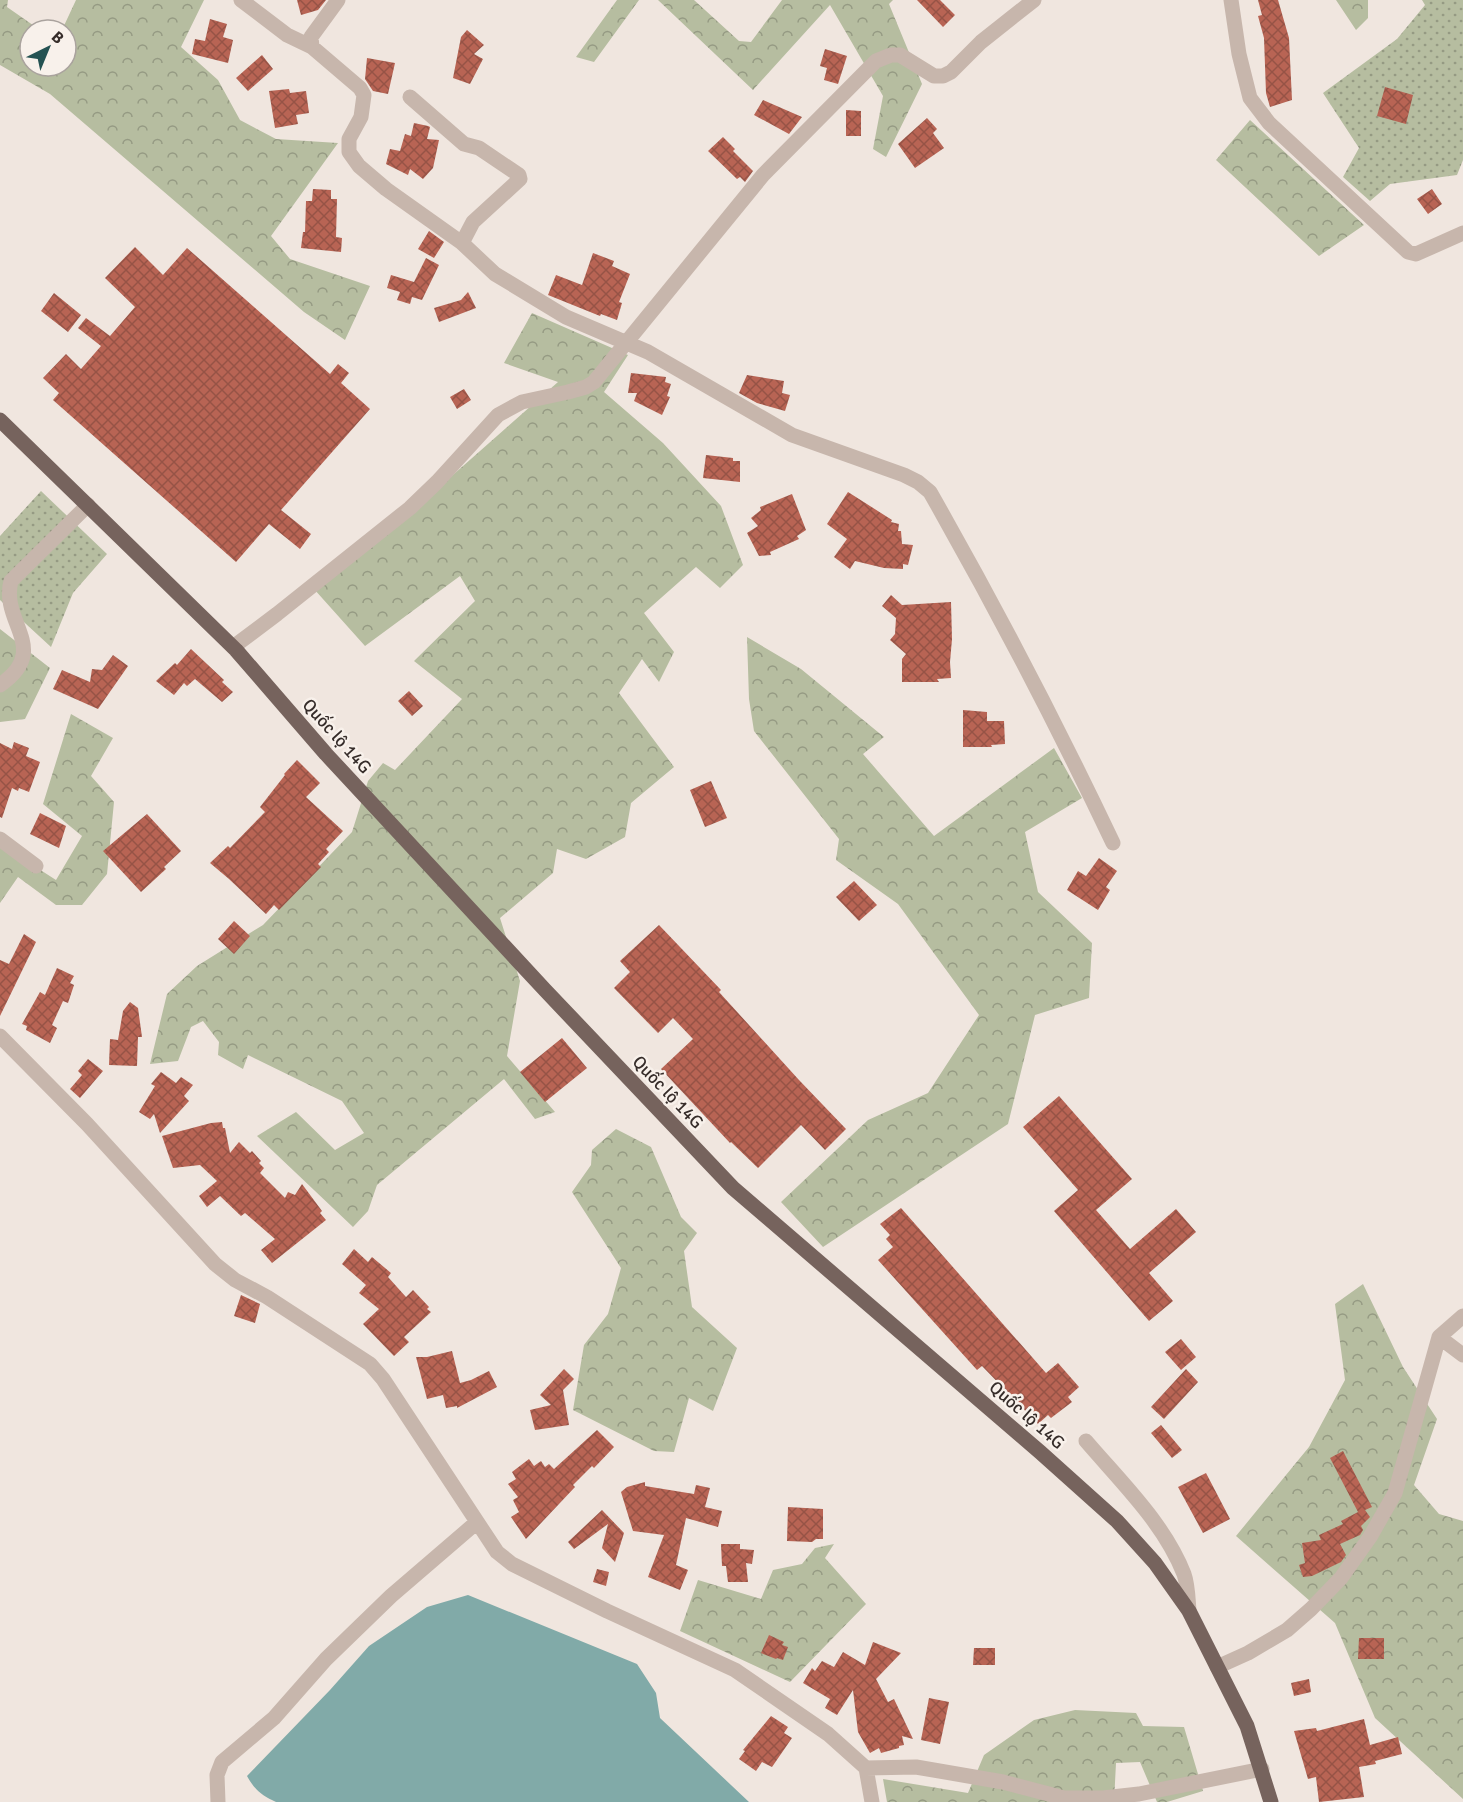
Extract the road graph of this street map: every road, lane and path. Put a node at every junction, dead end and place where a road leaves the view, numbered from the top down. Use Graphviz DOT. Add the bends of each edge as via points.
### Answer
graph roads {
  1 [pos="241,0"];
  2 [pos="338,0"];
  3 [pos="1034,0"];
  4 [pos="1231,0"];
  5 [pos="312,47"];
  6 [pos="410,97"];
  7 [pos="1463,233"];
  8 [pos="462,243"];
  9 [pos="627,342"];
  10 [pos="0,420"];
  11 [pos="88,505"];
  12 [pos="2,613"];
  13 [pos="233,647"];
  14 [pos="0,684"];
  15 [pos="0,839"];
  16 [pos="1113,843"];
  17 [pos="36,866"];
  18 [pos="0,1036"];
  19 [pos="1463,1316"];
  20 [pos="1439,1337"];
  21 [pos="1463,1355"];
  22 [pos="1086,1441"];
  23 [pos="477,1522"];
  24 [pos="1189,1611"];
  25 [pos="1217,1667"];
  26 [pos="866,1768"];
  27 [pos="1262,1769"];
  28 [pos="218,1802"];
  29 [pos="872,1802"];
  30 [pos="1271,1802"];
  1 -- 5 [label="street" via="287,35"];
  2 -- 5 [label="street" via="311,38"];
  3 -- 9 [label="street" via="943,76 934,76 900,55 876,61 763,175"];
  4 -- 7 [label="street" via="1250,98 1269,123 1408,252 1416,254"];
  5 -- 8 [label="street" via="364,95 361,117 349,139 349,152 359,166"];
  6 -- 8 [label="street" via="464,144 479,148 519,176 473,222"];
  8 -- 9 [label="street" via="495,274 529,296 566,317"];
  9 -- 13 [label="street" via="586,387 522,402 498,415 410,508"];
  9 -- 16 [label="street" via="792,435 904,475 930,492 1059,729"];
  10 -- 11 [label="main road, Quốc lộ 14G"];
  11 -- 12 [label="street" via="11,581 3,595"];
  11 -- 13 [label="main road, Quốc lộ 14G"];
  12 -- 14 [label="street" via="21,653 16,670"];
  13 -- 24 [label="main road, Quốc lộ 14G" via="342,772 733,1188 1116,1521 1155,1563"];
  15 -- 17 [label="street"];
  18 -- 23 [label="street" via="215,1264 370,1364"];
  19 -- 20 [label="street"];
  20 -- 21 [label="street"];
  20 -- 25 [label="street" via="1395,1493 1370,1537 1341,1578 1287,1630"];
  22 -- 24 [label="street" via="1170,1544 1185,1576"];
  23 -- 26 [label="street" via="497,1552 512,1564 735,1670 828,1734"];
  23 -- 28 [label="street" via="391,1596 326,1659 274,1718 222,1762 217,1775"];
  24 -- 25 [label="main road, Quốc lộ 14G"];
  25 -- 27 [label="main road, Quốc lộ 14G" via="1247,1726"];
  26 -- 27 [label="street" via="916,1767 1003,1782 1064,1798 1139,1794"];
  26 -- 29 [label="street"];
  27 -- 30 [label="main road, Quốc lộ 14G"];
}
